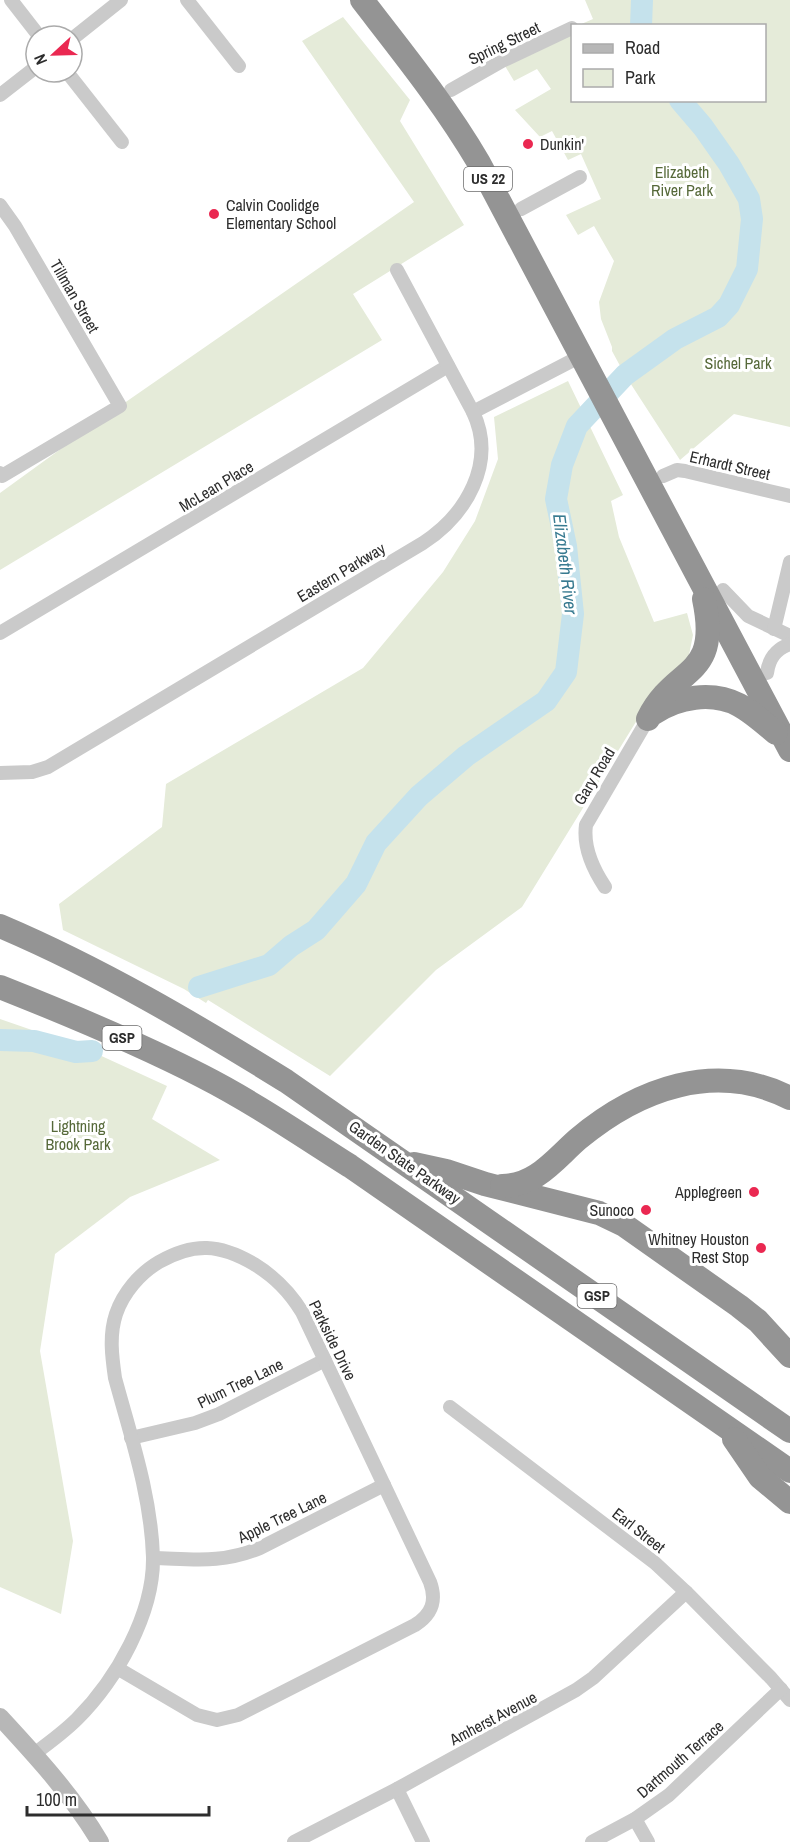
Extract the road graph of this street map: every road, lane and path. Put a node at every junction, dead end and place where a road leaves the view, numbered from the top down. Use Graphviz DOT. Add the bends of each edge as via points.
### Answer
graph roads {
  1 [pos="11,0"];
  2 [pos="121,0"];
  3 [pos="187,0"];
  4 [pos="362,0"];
  5 [pos="381,0"];
  6 [pos="30,24"];
  7 [pos="84,29"];
  8 [pos="571,29"];
  9 [pos="239,66"];
  10 [pos="24,76"];
  11 [pos="76,84"];
  12 [pos="451,90"];
  13 [pos="0,95"];
  14 [pos="122,142"];
  15 [pos="580,177"];
  16 [pos="0,205"];
  17 [pos="521,209"];
  18 [pos="397,270"];
  19 [pos="591,363"];
  20 [pos="448,366"];
  21 [pos="473,412"];
  22 [pos="623,418"];
  23 [pos="1,474"];
  24 [pos="663,476"];
  25 [pos="790,496"];
  26 [pos="790,562"];
  27 [pos="699,579"];
  28 [pos="723,590"];
  29 [pos="774,629"];
  30 [pos="0,633"];
  31 [pos="790,636"];
  32 [pos="790,644"];
  33 [pos="767,673"];
  34 [pos="648,719"];
  35 [pos="788,735"];
  36 [pos="0,773"];
  37 [pos="605,887"];
  38 [pos="0,918"];
  39 [pos="0,926"];
  40 [pos="44,945"];
  41 [pos="0,987"];
  42 [pos="790,1098"];
  43 [pos="403,1161"];
  44 [pos="485,1184"];
  45 [pos="790,1356"];
  46 [pos="325,1360"];
  47 [pos="450,1407"];
  48 [pos="726,1427"];
  49 [pos="790,1431"];
  50 [pos="131,1438"];
  51 [pos="790,1471"];
  52 [pos="384,1485"];
  53 [pos="790,1502"];
  54 [pos="153,1558"];
  55 [pos="687,1592"];
  56 [pos="117,1668"];
  57 [pos="786,1695"];
  58 [pos="0,1718"];
  59 [pos="34,1754"];
  60 [pos="397,1789"];
  61 [pos="635,1819"];
  62 [pos="100,1842"];
  63 [pos="294,1842"];
  64 [pos="423,1842"];
  65 [pos="592,1842"];
  66 [pos="648,1842"];
  1 -- 6 [label="street"];
  2 -- 7 [label="street"];
  3 -- 9 [label="street"];
  4 -- 19 [label="highway, US 22" via="456,125"];
  5 -- 12 [label="highway, US 22"];
  8 -- 12 [label="street, Spring Street"];
  10 -- 13 [label="street"];
  11 -- 14 [label="street"];
  12 -- 17 [label="highway, US 22"];
  15 -- 17 [label="street"];
  16 -- 23 [label="street, Tillman Street" via="120,406"];
  17 -- 19 [label="highway, US 22"];
  18 -- 20 [label="street, Eastern Parkway"];
  19 -- 21 [label="street"];
  19 -- 22 [label="highway, US 22"];
  20 -- 21 [label="street, Eastern Parkway"];
  20 -- 30 [label="street, McLean Place"];
  21 -- 36 [label="street, Eastern Parkway" via="481,433 480,469 459,510 438,533 48,767"];
  22 -- 24 [label="highway, US 22"];
  22 -- 27 [label="highway, US 22"];
  24 -- 25 [label="street, Erhardt Street" via="685,471"];
  24 -- 28 [label="highway, US 22"];
  26 -- 29 [label="street"];
  27 -- 34 [label="highway" via="708,620 703,654 688,674 657,702"];
  27 -- 35 [label="highway, US 22"];
  28 -- 29 [label="street" via="748,616"];
  28 -- 33 [label="highway, US 22"];
  29 -- 31 [label="street"];
  32 -- 33 [label="street" via="772,657"];
  33 -- 35 [label="highway, US 22"];
  34 -- 35 [label="highway" via="662,708 703,697 728,700"];
  34 -- 37 [label="street, Gary Road" via="586,825 590,858"];
  38 -- 40 [label="highway"];
  39 -- 40 [label="highway, Garden State Parkway / GSP"];
  40 -- 43 [label="highway, Garden State Parkway / GSP" via="209,1033"];
  41 -- 48 [label="highway, GSP" via="176,1063 234,1094 350,1166"];
  42 -- 44 [label="highway" via="758,1086 731,1082 694,1082 667,1088 619,1109 531,1180 513,1186"];
  43 -- 44 [label="highway"];
  43 -- 49 [label="highway, Garden State Parkway / GSP"];
  44 -- 45 [label="highway" via="591,1210 624,1225 739,1306"];
  46 -- 50 [label="street, Plum Tree Lane" via="219,1414"];
  46 -- 50 [label="street, Parkside Drive" via="303,1311 266,1271 223,1249 196,1248 176,1254 139,1278 116,1312 112,1358"];
  46 -- 52 [label="street, Parkside Drive"];
  47 -- 55 [label="street, Earl Street" via="631,1543"];
  48 -- 51 [label="highway, GSP"];
  48 -- 53 [label="highway" via="760,1477"];
  50 -- 54 [label="street, Parkside Drive" via="146,1494"];
  52 -- 54 [label="street, Apple Tree Lane" via="244,1554 216,1560"];
  52 -- 56 [label="street, Parkside Drive" via="433,1590 431,1611 424,1618 228,1719 207,1719 189,1712"];
  54 -- 56 [label="street, Parkside Drive" via="146,1603"];
  55 -- 57 [label="street, Earl Street"];
  55 -- 60 [label="street, Amherst Avenue" via="576,1690"];
  56 -- 59 [label="street, Parkside Drive" via="76,1720"];
  57 -- 61 [label="street, Dartmouth Terrace" via="669,1795"];
  58 -- 59 [label="street"];
  59 -- 62 [label="street"];
  60 -- 63 [label="street, Amherst Avenue"];
  60 -- 64 [label="street"];
  61 -- 65 [label="street, Dartmouth Terrace"];
  61 -- 66 [label="street"];
}
